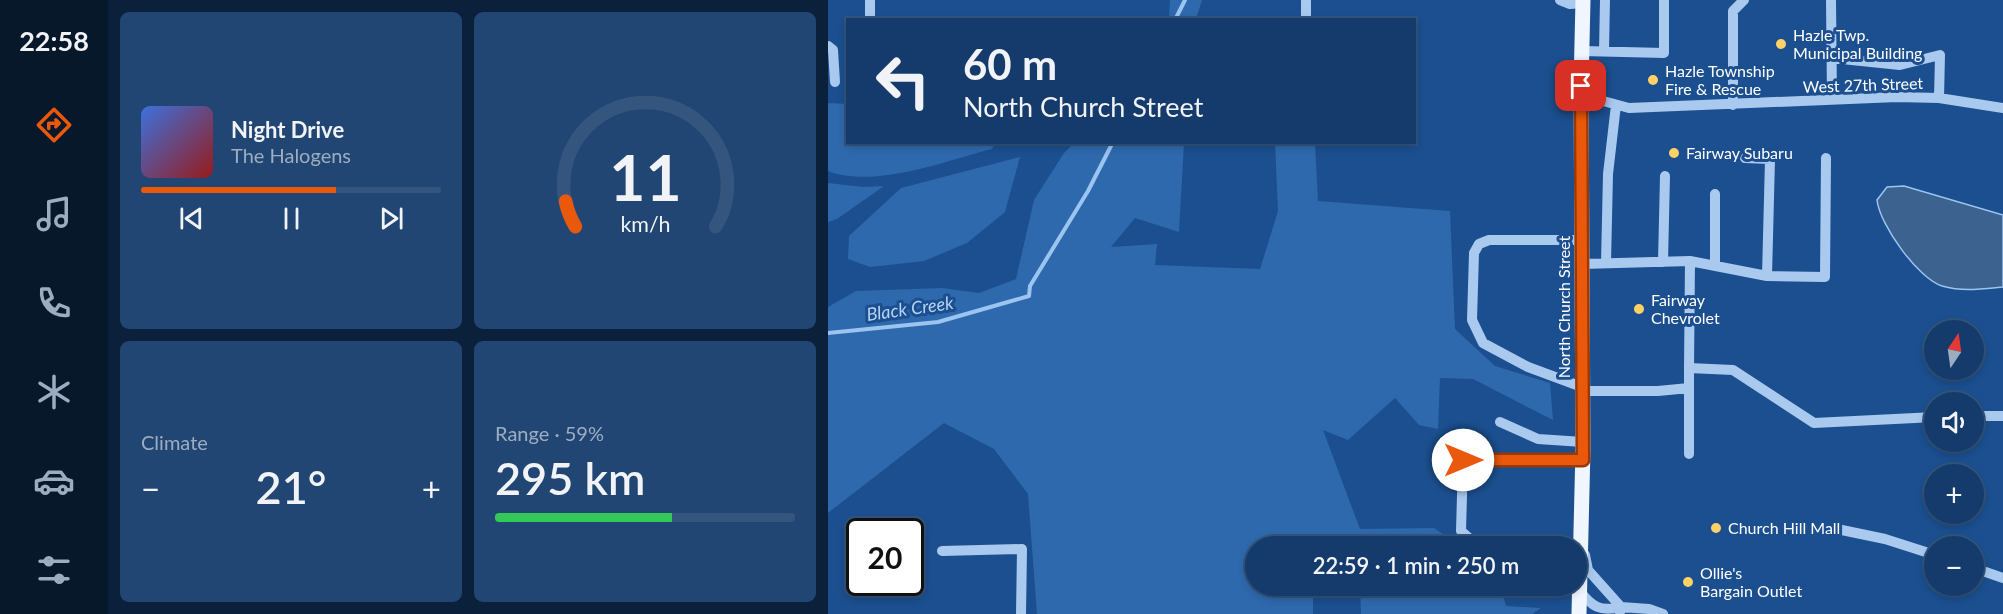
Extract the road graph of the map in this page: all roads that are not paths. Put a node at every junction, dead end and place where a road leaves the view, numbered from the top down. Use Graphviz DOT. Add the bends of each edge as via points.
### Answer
graph roads {
  1 [pos="870,0"];
  2 [pos="1306,0"];
  3 [pos="1560,0"];
  4 [pos="1605,0"];
  5 [pos="1664,0"];
  6 [pos="1744,0"];
  7 [pos="1831,0"];
  8 [pos="1583,2"];
  9 [pos="870,18"];
  10 [pos="1306,18"];
  11 [pos="828,46"];
  12 [pos="1582,51"];
  13 [pos="1604,51"];
  14 [pos="1832,58"];
  15 [pos="831,82"];
  16 [pos="1581,96"];
  17 [pos="1939,98"];
  18 [pos="1832,100"];
  19 [pos="1616,105"];
  20 [pos="1733,105"];
  21 [pos="2003,108"];
  22 [pos="1745,158"];
  23 [pos="1826,158"];
  24 [pos="1665,176"];
  25 [pos="1715,194"];
  26 [pos="1582,240"];
  27 [pos="1690,261"];
  28 [pos="1663,262"];
  29 [pos="1606,263"];
  30 [pos="1582,264"];
  31 [pos="1714,266"];
  32 [pos="1767,276"];
  33 [pos="1689,368"];
  34 [pos="1689,388"];
  35 [pos="1582,389"];
  36 [pos="1984,416"];
  37 [pos="2003,416"];
  38 [pos="1924,418"];
  39 [pos="1500,422"];
  40 [pos="1583,450"];
  41 [pos="1689,454"];
  42 [pos="1836,530"];
  43 [pos="1467,536"];
  44 [pos="1577,536"];
  45 [pos="942,551"];
  46 [pos="1924,551"];
  47 [pos="1587,568"];
  48 [pos="1984,571"];
  49 [pos="2003,578"];
  50 [pos="1579,596"];
  51 [pos="1584,596"];
  52 [pos="1621,610"];
  53 [pos="1021,614"];
  54 [pos="1579,614"];
  55 [pos="1663,614"];
  1 -- 9 [label="street"];
  2 -- 10 [label="street"];
  3 -- 8 [label="street" via="1570,4"];
  4 -- 13 [label="street"];
  5 -- 13 [label="street" via="1664,53"];
  6 -- 20 [label="street" via="1733,11"];
  7 -- 14 [label="street"];
  8 -- 12 [label="main road, North Church Street"];
  11 -- 15 [label="street" via="832,50"];
  12 -- 13 [label="street"];
  12 -- 16 [label="main road, North Church Street"];
  14 -- 17 [label="street" via="1900,65 1940,55"];
  14 -- 18 [label="street"];
  16 -- 19 [label="street, West 27th Street"];
  16 -- 26 [label="main road, North Church Street"];
  17 -- 18 [label="street, West 27th Street"];
  17 -- 21 [label="street, West 27th Street"];
  18 -- 20 [label="street, West 27th Street"];
  19 -- 20 [label="street, West 27th Street"];
  19 -- 29 [label="street" via="1609,157"];
  22 -- 32 [label="street" via="1770,159"];
  23 -- 32 [label="street" via="1825,277"];
  24 -- 28 [label="street"];
  25 -- 31 [label="street"];
  26 -- 30 [label="main road, North Church Street"];
  26 -- 35 [label="street" via="1490,240 1479,244 1474,254 1472,320 1483,343"];
  27 -- 28 [label="street"];
  27 -- 31 [label="street"];
  27 -- 33 [label="street"];
  28 -- 29 [label="street"];
  29 -- 30 [label="street"];
  30 -- 35 [label="main road, North Church Street"];
  31 -- 32 [label="street"];
  33 -- 34 [label="street"];
  33 -- 38 [label="street" via="1733,370 1814,423"];
  34 -- 35 [label="street"];
  34 -- 41 [label="street"];
  35 -- 40 [label="main road, North Church Street"];
  36 -- 37 [label="street"];
  39 -- 40 [label="street" via="1538,439"];
  40 -- 43 [label="street" via="1463,460 1461,531"];
  40 -- 44 [label="main road, North Church Street"];
  42 -- 46 [label="street"];
  45 -- 53 [label="street" via="1022,549"];
  47 -- 52 [label="street"];
  48 -- 49 [label="street"];
  50 -- 54 [label="main road, North Church Street"];
  51 -- 52 [label="street" via="1590,604"];
  52 -- 55 [label="street" via="1649,609"];
}
